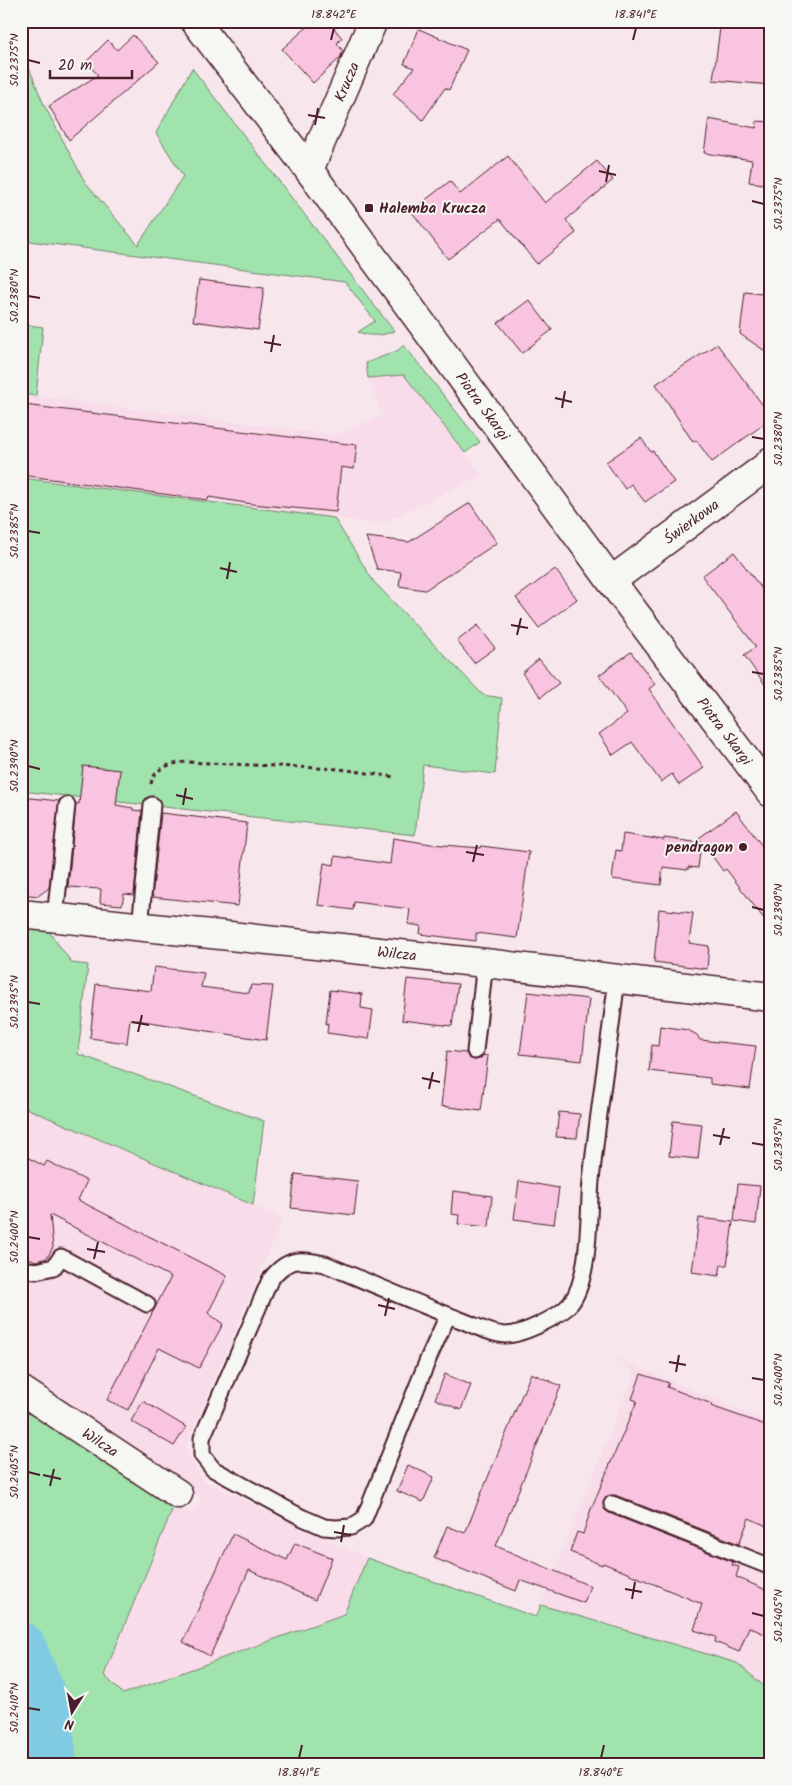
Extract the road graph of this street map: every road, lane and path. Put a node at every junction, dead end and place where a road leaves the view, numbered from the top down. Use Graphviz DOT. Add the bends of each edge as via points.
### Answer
graph roads {
  1 [pos="195,21"];
  2 [pos="373,21"];
  3 [pos="309,170"];
  4 [pos="770,465"];
  5 [pos="611,582"];
  6 [pos="395,777"];
  7 [pos="771,793"];
  8 [pos="67,805"];
  9 [pos="152,805"];
  10 [pos="21,914"];
  11 [pos="55,918"];
  12 [pos="140,927"];
  13 [pos="485,963"];
  14 [pos="617,978"];
  15 [pos="771,997"];
  16 [pos="475,1050"];
  17 [pos="21,1270"];
  18 [pos="147,1304"];
  19 [pos="448,1315"];
  20 [pos="21,1390"];
  21 [pos="178,1494"];
  22 [pos="612,1504"];
  23 [pos="771,1567"];
  1 -- 3 [label="street, Piotra Skargi"];
  2 -- 3 [label="street, Krucza"];
  3 -- 5 [label="street, Piotra Skargi"];
  4 -- 5 [label="street, Świerkowa"];
  5 -- 7 [label="street, Piotra Skargi"];
  6 -- 9 [label="path" via="340,769 172,763 160,769 150,782"];
  8 -- 11 [label="lane"];
  9 -- 12 [label="lane"];
  10 -- 11 [label="street, Wilcza"];
  11 -- 12 [label="street, Wilcza"];
  12 -- 13 [label="street, Wilcza"];
  13 -- 14 [label="street, Wilcza"];
  13 -- 16 [label="lane"];
  14 -- 15 [label="street, Wilcza"];
  14 -- 19 [label="lane" via="591,1182 587,1254 572,1302 559,1314 531,1328 504,1335"];
  17 -- 18 [label="lane" via="54,1267 61,1257"];
  19 -- 19 [label="lane" via="326,1264 296,1260 281,1268 270,1280 202,1438 202,1454 213,1469 301,1517 324,1527 351,1527 364,1519"];
  20 -- 21 [label="street, Wilcza"];
  22 -- 23 [label="lane"];
}
